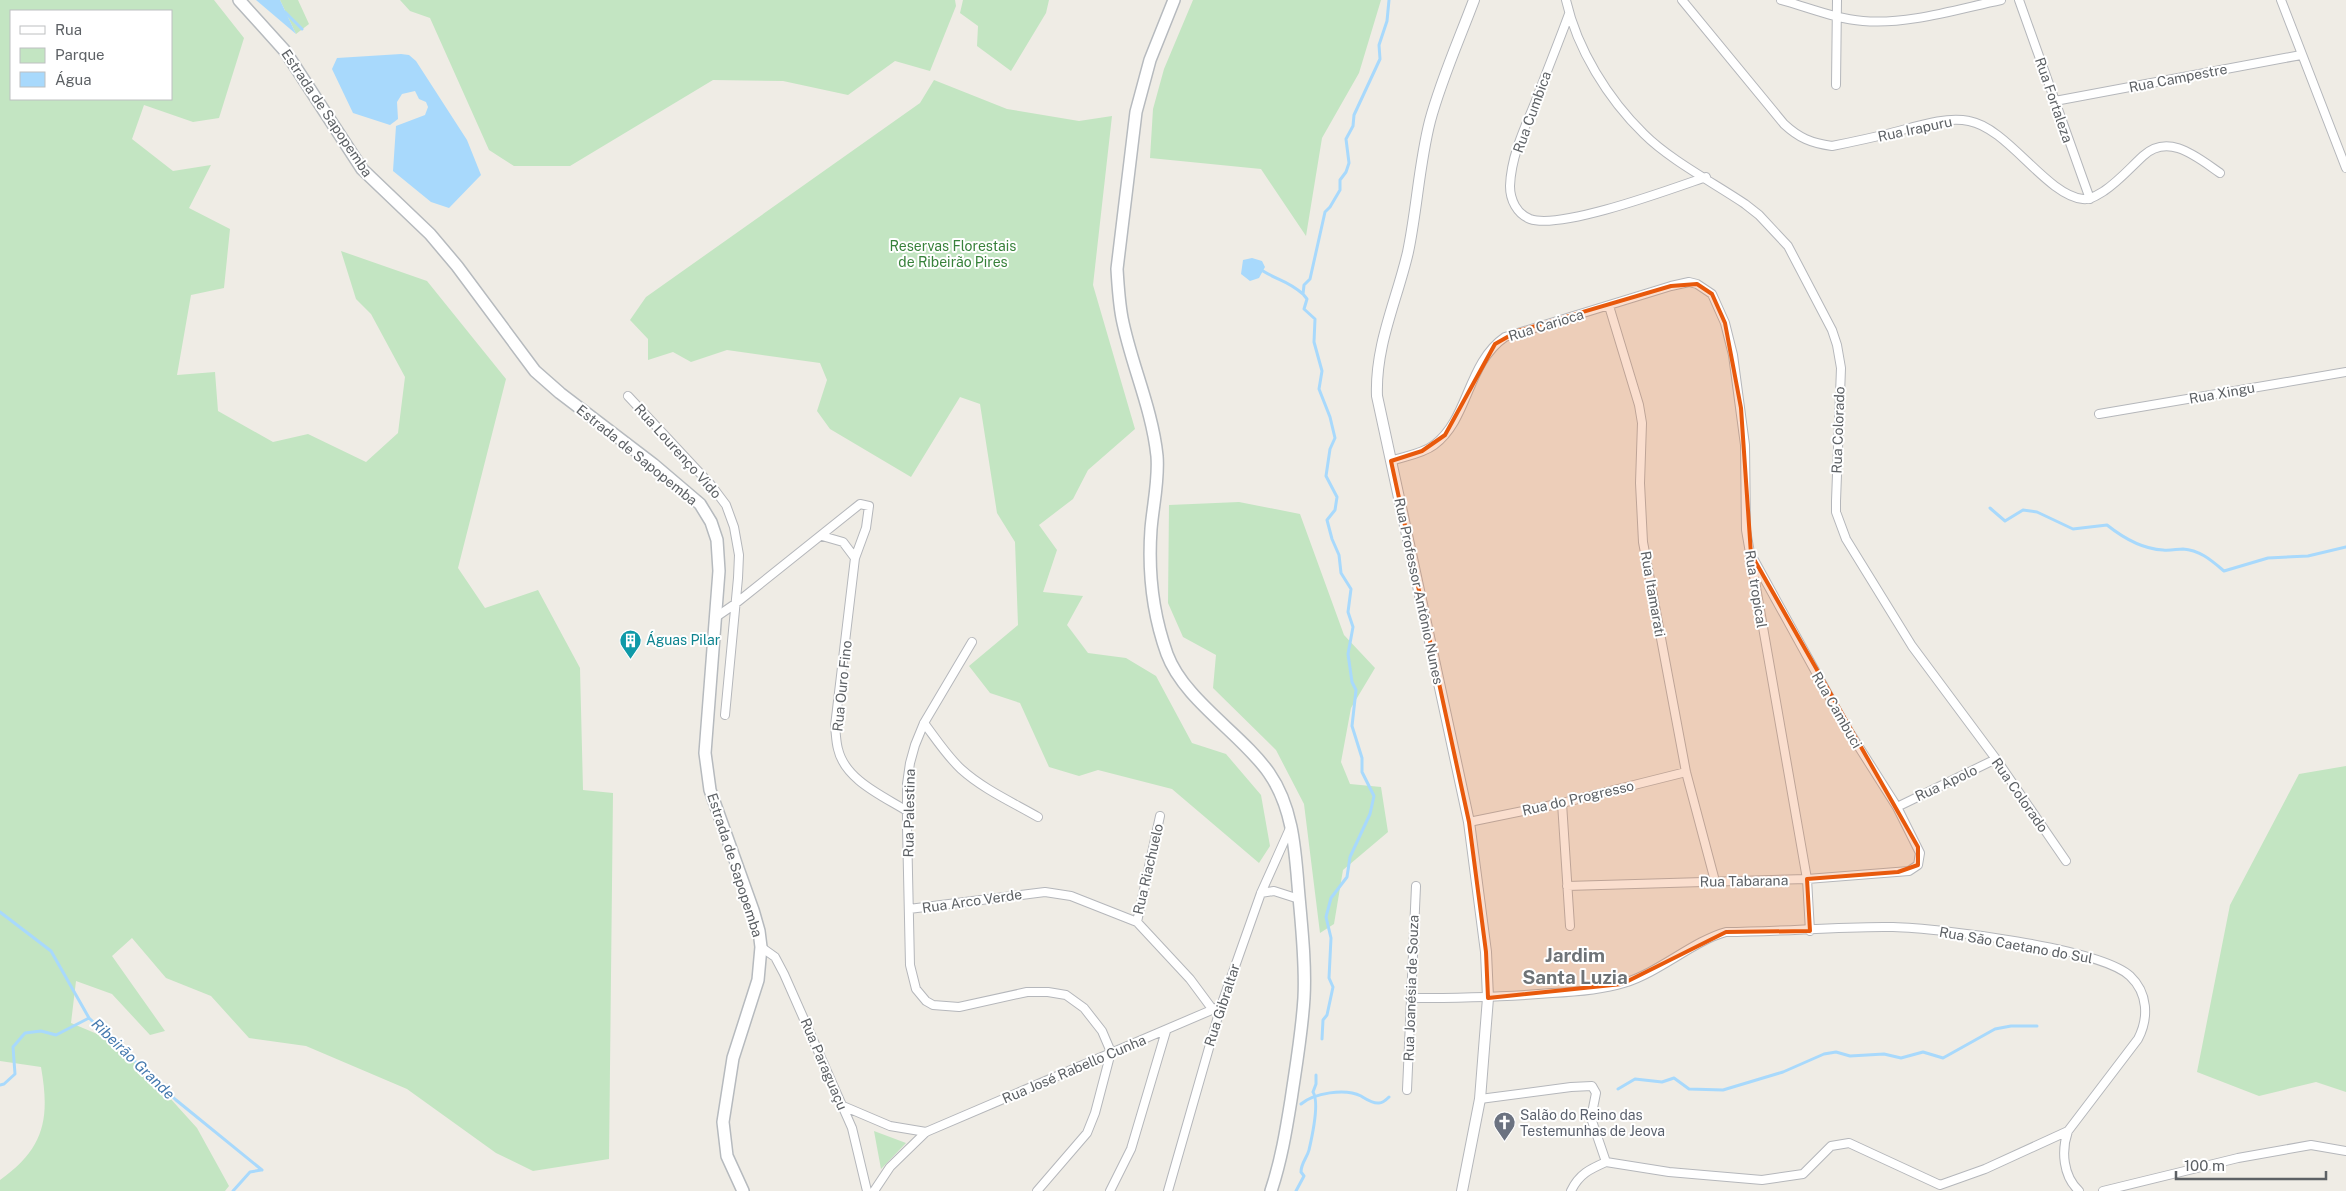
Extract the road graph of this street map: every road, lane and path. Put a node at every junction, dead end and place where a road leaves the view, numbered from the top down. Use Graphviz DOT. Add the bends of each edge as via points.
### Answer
graph roads {
  1 [pos="239,0"];
  2 [pos="1174,0"];
  3 [pos="1474,0"];
  4 [pos="1566,0"];
  5 [pos="1682,0"];
  6 [pos="1781,0"];
  7 [pos="1837,0"];
  8 [pos="2001,0"];
  9 [pos="2019,0"];
  10 [pos="2280,0"];
  11 [pos="1569,14"];
  12 [pos="1838,16"];
  13 [pos="2301,55"];
  14 [pos="1836,85"];
  15 [pos="2055,101"];
  16 [pos="2346,168"];
  17 [pos="2220,173"];
  18 [pos="1706,177"];
  19 [pos="2090,200"];
  20 [pos="1670,286"];
  21 [pos="1609,306"];
  22 [pos="2346,372"];
  23 [pos="628,396"];
  24 [pos="2099,414"];
  25 [pos="1391,460"];
  26 [pos="822,536"];
  27 [pos="1750,554"];
  28 [pos="856,558"];
  29 [pos="735,604"];
  30 [pos="716,617"];
  31 [pos="972,642"];
  32 [pos="726,715"];
  33 [pos="924,723"];
  34 [pos="1996,759"];
  35 [pos="1686,772"];
  36 [pos="1562,803"];
  37 [pos="1897,806"];
  38 [pos="907,811"];
  39 [pos="1038,816"];
  40 [pos="1160,816"];
  41 [pos="1469,822"];
  42 [pos="1291,825"];
  43 [pos="2066,861"];
  44 [pos="1918,865"];
  45 [pos="1807,879"];
  46 [pos="1716,881"];
  47 [pos="1416,886"];
  48 [pos="1567,886"];
  49 [pos="1261,893"];
  50 [pos="1299,899"];
  51 [pos="909,909"];
  52 [pos="1137,922"];
  53 [pos="1570,926"];
  54 [pos="1810,931"];
  55 [pos="761,947"];
  56 [pos="1411,998"];
  57 [pos="1488,998"];
  58 [pos="1217,1008"];
  59 [pos="1166,1031"];
  60 [pos="1111,1052"];
  61 [pos="1407,1090"];
  62 [pos="1480,1099"];
  63 [pos="843,1106"];
  64 [pos="2068,1131"];
  65 [pos="926,1132"];
  66 [pos="2346,1151"];
  67 [pos="1606,1162"];
  68 [pos="1940,1184"];
  69 [pos="743,1191"];
  70 [pos="867,1191"];
  71 [pos="874,1191"];
  72 [pos="1037,1191"];
  73 [pos="1110,1191"];
  74 [pos="1168,1191"];
  75 [pos="1271,1191"];
  76 [pos="1462,1191"];
  77 [pos="1572,1191"];
  78 [pos="1934,1191"];
  79 [pos="2079,1191"];
  80 [pos="2103,1191"];
  1 -- 30 [label="main road, Estrada de Sapopemba" via="285,51 362,169 430,234 535,371 700,504 718,540 720,571"];
  2 -- 42 [label="main road" via="1150,60 1136,112 1117,269 1122,320 1153,429 1157,458 1151,530 1153,598 1168,658 1183,681 1270,774"];
  3 -- 25 [label="street, Rua Professor Antônio Nunes" via="1430,121 1407,254 1385,328 1377,369 1377,396"];
  4 -- 11 [label="street, Rua Colorado"];
  5 -- 19 [label="street, Rua Irapuru" via="1797,136 1832,146 1930,124 1968,120 1994,133 2064,192"];
  6 -- 12 [label="street"];
  7 -- 12 [label="street"];
  8 -- 12 [label="street" via="1892,21 1862,21"];
  9 -- 15 [label="street, Rua Fortaleza"];
  10 -- 13 [label="street"];
  11 -- 18 [label="street, Rua Colorado" via="1591,62 1620,107 1645,135"];
  11 -- 18 [label="street, Rua Cumbica" via="1512,170 1512,199 1518,211 1529,219 1560,220 1637,200"];
  12 -- 14 [label="street"];
  13 -- 15 [label="street, Rua Campestre"];
  13 -- 16 [label="street"];
  15 -- 19 [label="street, Rua Fortaleza"];
  17 -- 19 [label="street" via="2177,146 2160,147 2145,154 2115,184"];
  18 -- 34 [label="street, Rua Colorado" via="1759,215 1788,246 1832,330 1841,368 1836,501 1839,522 1846,539 1912,646"];
  20 -- 21 [label="street, Rua Carioca"];
  20 -- 27 [label="street, Rua tropical" via="1689,282 1705,288 1717,301 1725,323 1741,408 1746,530"];
  21 -- 25 [label="street, Rua Carioca" via="1518,331 1495,344 1473,378 1445,434 1422,451"];
  21 -- 35 [label="street, Rua Itamarati" via="1642,423 1640,483 1643,542"];
  22 -- 24 [label="street, Rua Xingu"];
  23 -- 29 [label="street, Rua Lourenço Vido" via="726,505 739,555"];
  25 -- 41 [label="street, Rua Professor Antônio Nunes"];
  26 -- 28 [label="street" via="842,542"];
  26 -- 28 [label="street, Rua Ouro Fino" via="860,504 866,504 869,514"];
  26 -- 29 [label="street, Rua Ouro Fino"];
  27 -- 37 [label="street, Rua Cambuci" via="1845,725"];
  27 -- 45 [label="street, Rua tropical"];
  28 -- 38 [label="street, Rua Ouro Fino" via="835,726 838,751 848,770 862,783"];
  29 -- 30 [label="street, Rua Ouro Fino"];
  29 -- 32 [label="street, Rua Lourenço Vido"];
  30 -- 55 [label="main road, Estrada de Sapopemba" via="706,762 710,790 759,931"];
  31 -- 33 [label="street, Rua Palestina"];
  33 -- 38 [label="street, Rua Palestina" via="910,763"];
  33 -- 39 [label="street" via="962,770"];
  34 -- 37 [label="street, Rua Apolo"];
  34 -- 43 [label="street, Rua Colorado"];
  35 -- 36 [label="street, Rua do Progresso"];
  35 -- 46 [label="street, Rua Itamarati"];
  36 -- 41 [label="street, Rua do Progresso"];
  36 -- 48 [label="street"];
  37 -- 44 [label="street, Rua Cambuci" via="1920,853"];
  38 -- 51 [label="street, Rua Palestina"];
  40 -- 52 [label="street, Rua Riachuelo"];
  41 -- 57 [label="street, Rua Professor Antônio Nunes" via="1486,952"];
  42 -- 49 [label="street, Rua Gibraltar"];
  42 -- 50 [label="main road"];
  44 -- 45 [label="street, Rua Tabarana" via="1909,872"];
  45 -- 46 [label="street, Rua Tabarana"];
  45 -- 54 [label="street, Rua tropical"];
  46 -- 48 [label="street, Rua Tabarana"];
  47 -- 56 [label="street, Rua Joanésia de Souza"];
  48 -- 53 [label="street"];
  49 -- 50 [label="street" via="1274,891"];
  49 -- 58 [label="street, Rua Gibraltar"];
  50 -- 75 [label="main road" via="1304,995 1301,1032 1285,1138"];
  51 -- 52 [label="street, Rua Arco Verde" via="1045,892 1070,896"];
  51 -- 60 [label="street, Rua Arco Verde" via="912,978 926,1001 944,1007 959,1007 1027,992 1066,995 1084,1008 1102,1031"];
  52 -- 58 [label="street, Rua Arco Verde"];
  54 -- 57 [label="street, Rua São Caetano do Sul" via="1726,932 1622,984 1584,991"];
  54 -- 64 [label="street, Rua São Caetano do Sul" via="1895,927 1968,935 2094,958 2130,976 2144,1000 2144,1027 2128,1054"];
  55 -- 63 [label="street, Rua Paraguaçu" via="775,957 784,974"];
  55 -- 69 [label="main road, Estrada de Sapopemba" via="758,980 733,1058 723,1122 727,1156"];
  56 -- 57 [label="street, Rua São Caetano do Sul"];
  56 -- 61 [label="street, Rua Joanésia de Souza"];
  57 -- 62 [label="street, Rua Professor Antônio Nunes"];
  58 -- 59 [label="street, Rua José Rabello Cunha"];
  58 -- 74 [label="street, Rua Gibraltar"];
  59 -- 60 [label="street, Rua José Rabello Cunha"];
  59 -- 73 [label="street" via="1131,1149"];
  60 -- 65 [label="street, Rua José Rabello Cunha"];
  60 -- 72 [label="street" via="1087,1133"];
  62 -- 67 [label="street" via="1571,1086 1594,1088 1592,1118"];
  62 -- 76 [label="street, Rua Professor Antônio Nunes"];
  63 -- 65 [label="street" via="890,1126"];
  63 -- 70 [label="street, Rua Paraguaçu"];
  64 -- 68 [label="street, Rua São Caetano do Sul" via="1986,1169"];
  64 -- 79 [label="street" via="2065,1140 2066,1172"];
  65 -- 71 [label="street, Rua José Rabello Cunha" via="890,1167"];
  66 -- 80 [label="street" via="2311,1145 2238,1158"];
  67 -- 68 [label="street" via="1669,1172 1762,1180 1803,1174 1826,1151 1849,1143"];
  67 -- 77 [label="street" via="1580,1177"];
  68 -- 78 [label="street"];
}
